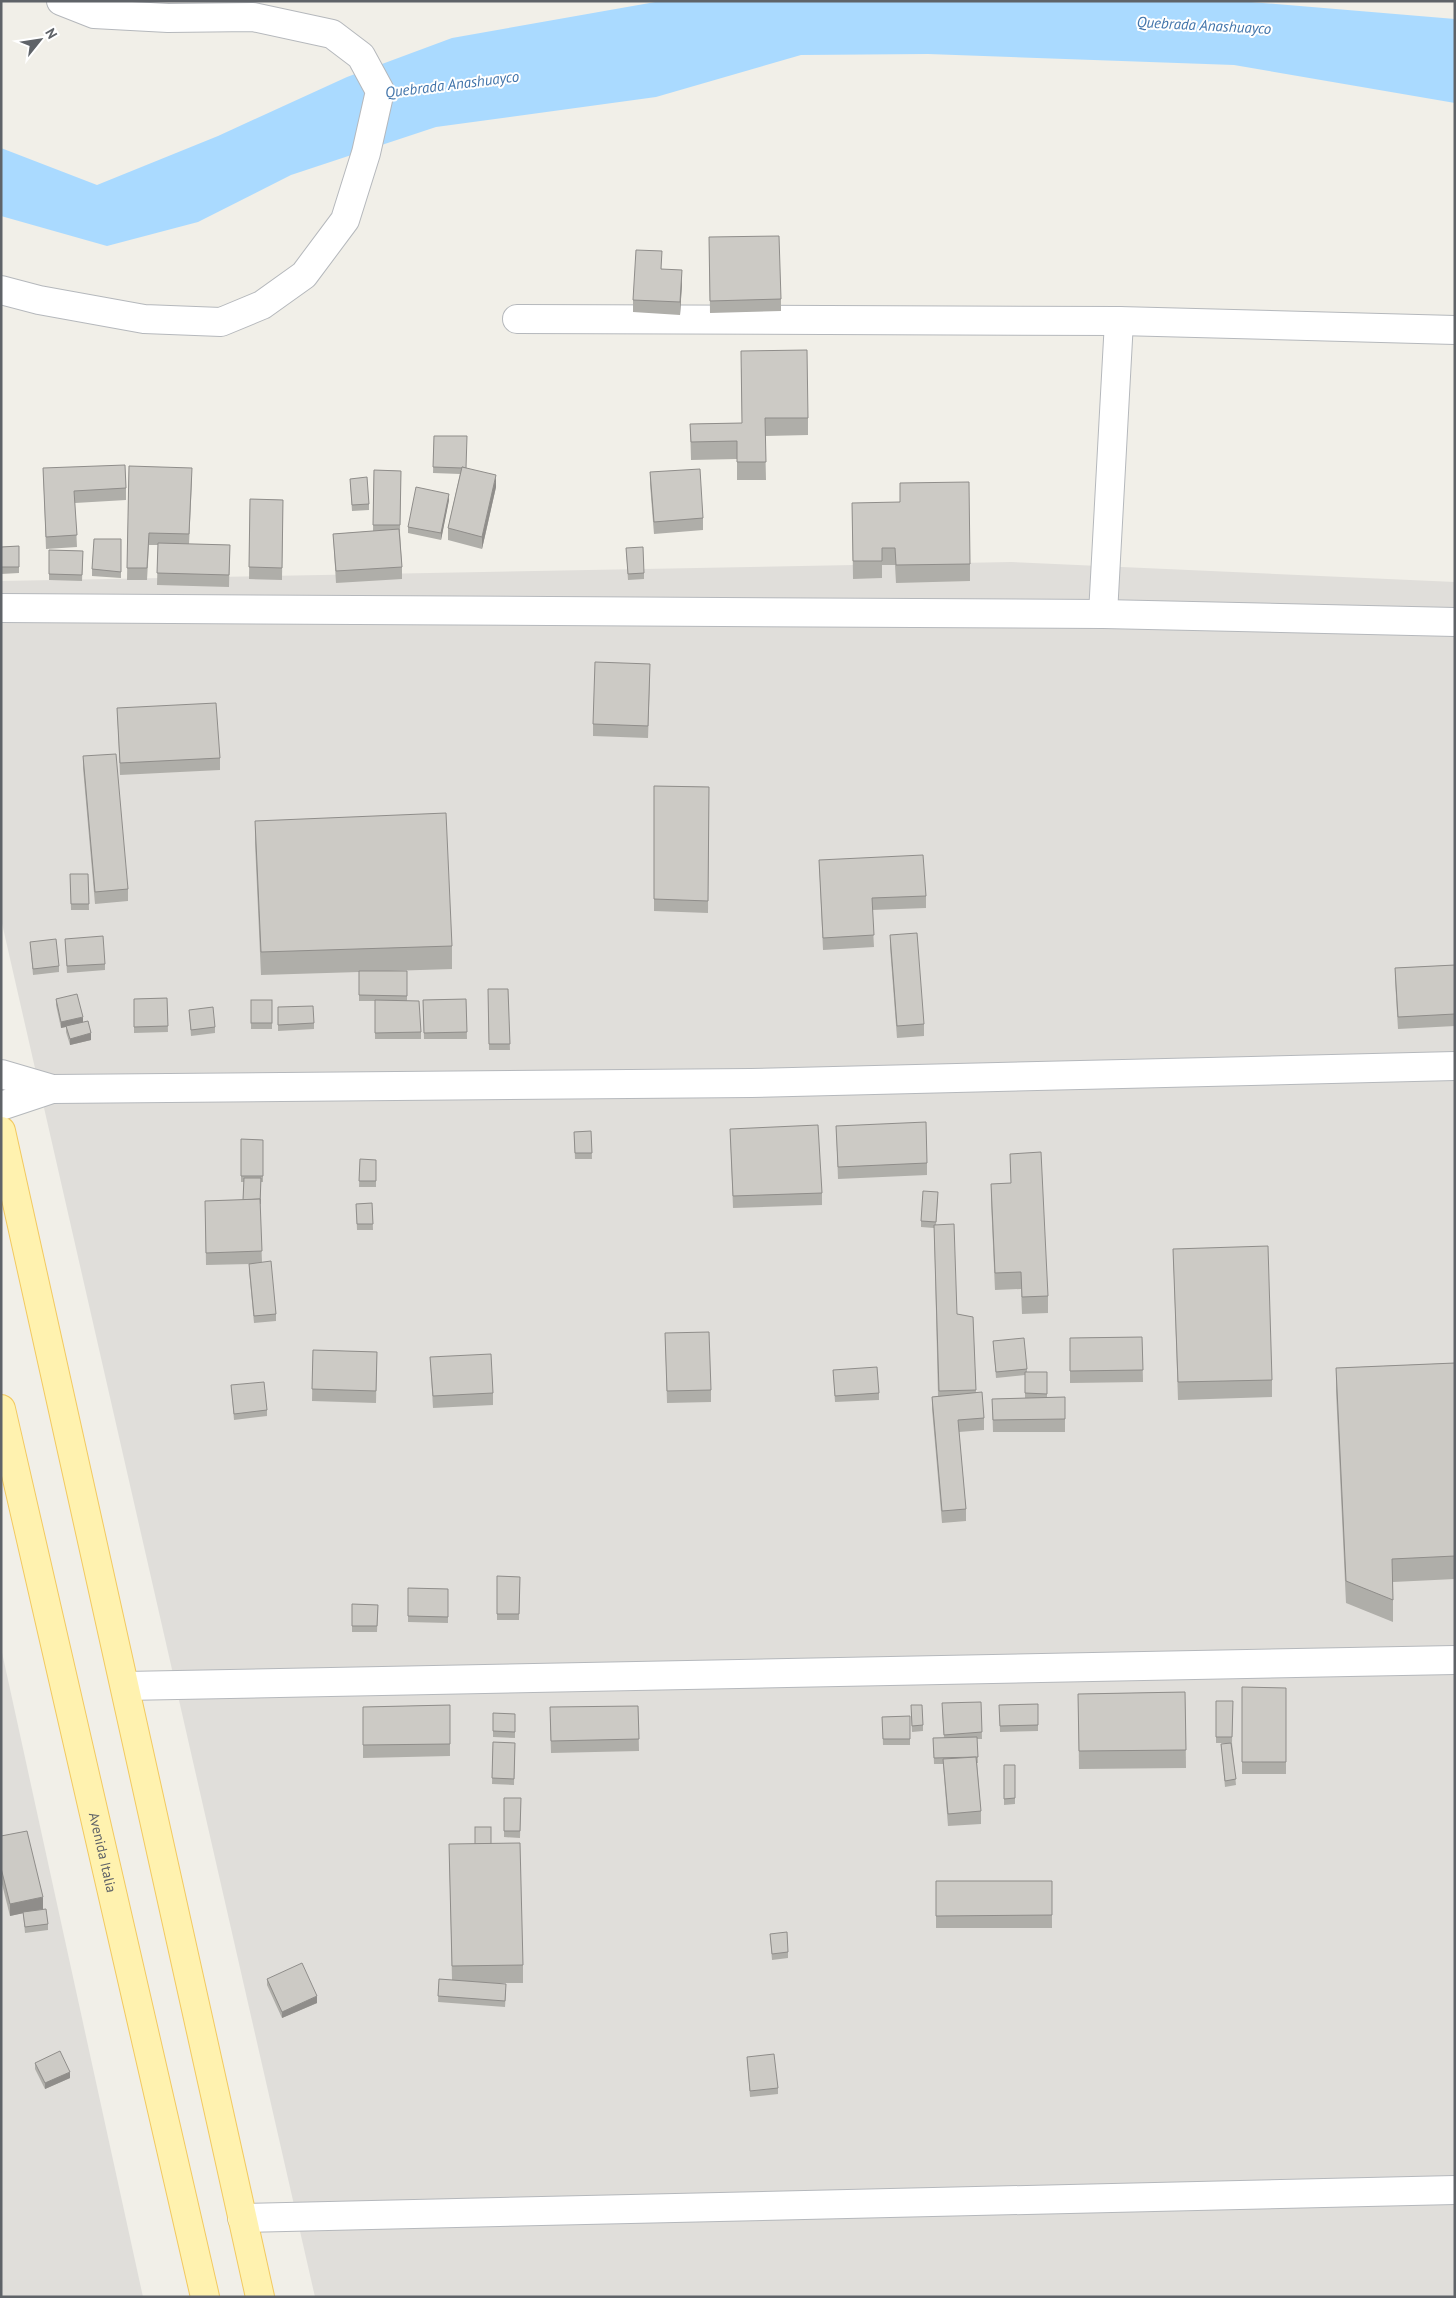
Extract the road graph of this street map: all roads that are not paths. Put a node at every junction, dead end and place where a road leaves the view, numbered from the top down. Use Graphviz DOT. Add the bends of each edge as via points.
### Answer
graph roads {
  1 [pos="61,1"];
  2 [pos="1,290"];
  3 [pos="517,319"];
  4 [pos="1119,322"];
  5 [pos="1455,330"];
  6 [pos="1,608"];
  7 [pos="1103,614"];
  8 [pos="1455,622"];
  9 [pos="1455,1066"];
  10 [pos="1,1074"];
  11 [pos="52,1089"];
  12 [pos="1,1106"];
  13 [pos="1,1131"];
  14 [pos="1,1409"];
  15 [pos="1455,1660"];
  16 [pos="125,1686"];
  17 [pos="1455,2190"];
  18 [pos="242,2218"];
  19 [pos="205,2297"];
  20 [pos="260,2297"];
  1 -- 2 [label="street" via="94,14 252,18 332,34 360,56 380,91 366,153 345,220 304,275 262,305 221,322 144,319"];
  3 -- 4 [label="street"];
  4 -- 5 [label="street"];
  4 -- 7 [label="street"];
  6 -- 7 [label="street"];
  7 -- 8 [label="street"];
  9 -- 11 [label="street" via="751,1083"];
  10 -- 11 [label="street"];
  11 -- 12 [label="street"];
  13 -- 16 [label="main road"];
  14 -- 19 [label="main road, Avenida Italia"];
  15 -- 16 [label="street"];
  16 -- 18 [label="main road"];
  17 -- 18 [label="street"];
  18 -- 20 [label="main road"];
}
